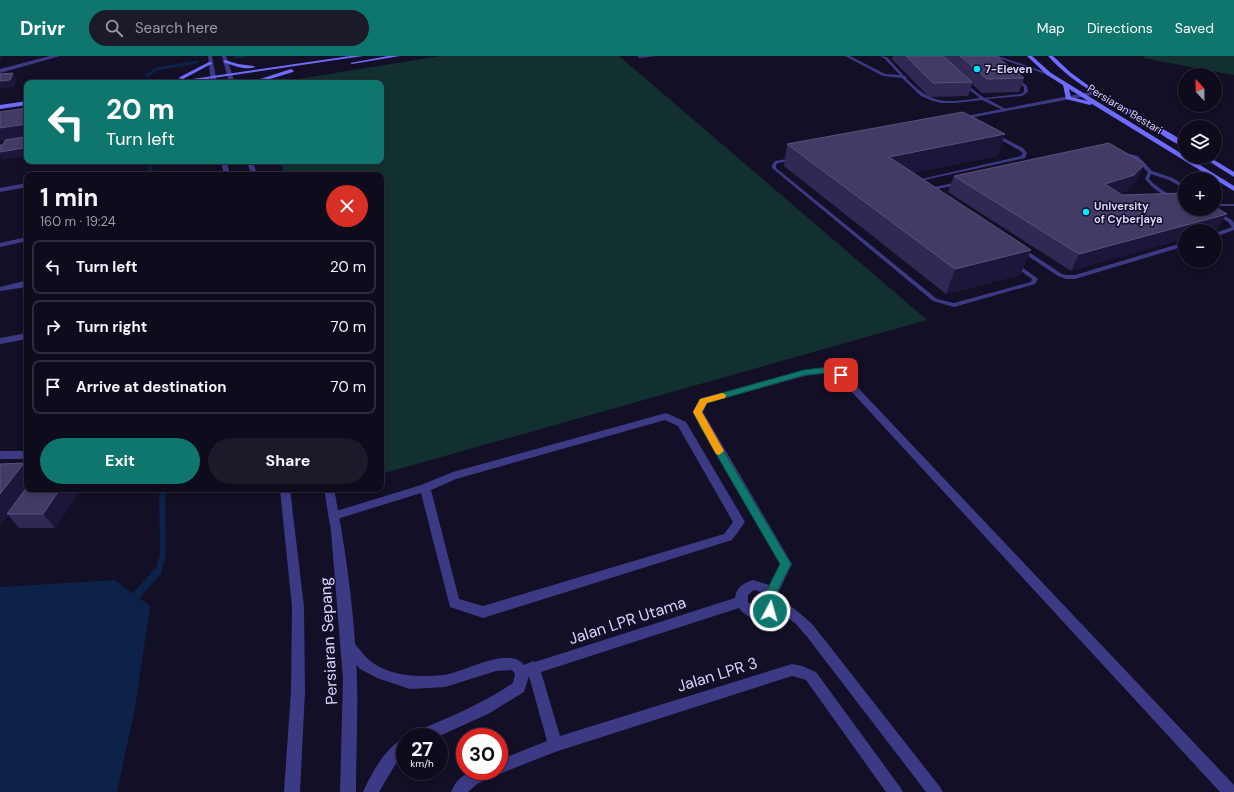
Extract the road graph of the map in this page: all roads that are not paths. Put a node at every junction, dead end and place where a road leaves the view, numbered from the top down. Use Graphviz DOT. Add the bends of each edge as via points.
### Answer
graph roads {
  1 [pos="58,56"];
  2 [pos="210,56"];
  3 [pos="360,56"];
  4 [pos="398,56"];
  5 [pos="639,56"];
  6 [pos="655,56"];
  7 [pos="847,56"];
  8 [pos="882,56"];
  9 [pos="995,56"];
  10 [pos="1029,56"];
  11 [pos="1050,56"];
  12 [pos="225,59"];
  13 [pos="211,63"];
  14 [pos="1004,65"];
  15 [pos="272,68"];
  16 [pos="0,71"];
  17 [pos="292,71"];
  18 [pos="1013,74"];
  19 [pos="1049,74"];
  20 [pos="905,77"];
  21 [pos="231,79"];
  22 [pos="958,79"];
  23 [pos="1076,79"];
  24 [pos="175,80"];
  25 [pos="212,80"];
  26 [pos="261,80"];
  27 [pos="1066,85"];
  28 [pos="1095,93"];
  29 [pos="1082,95"];
  30 [pos="1068,98"];
  31 [pos="983,99"];
  32 [pos="24,103"];
  33 [pos="1100,106"];
  34 [pos="1121,106"];
  35 [pos="0,107"];
  36 [pos="24,109"];
  37 [pos="1003,109"];
  38 [pos="0,113"];
  39 [pos="964,117"];
  40 [pos="970,121"];
  41 [pos="990,132"];
  42 [pos="1178,141"];
  43 [pos="1114,152"];
  44 [pos="800,158"];
  45 [pos="1216,164"];
  46 [pos="1150,172"];
  47 [pos="1234,175"];
  48 [pos="911,182"];
  49 [pos="966,182"];
  50 [pos="1178,184"];
  51 [pos="24,186"];
  52 [pos="1234,189"];
  53 [pos="0,190"];
  54 [pos="943,198"];
  55 [pos="1178,199"];
  56 [pos="1234,204"];
  57 [pos="1222,205"];
  58 [pos="1220,216"];
  59 [pos="1233,224"];
  60 [pos="1222,231"];
  61 [pos="24,240"];
  62 [pos="0,245"];
  63 [pos="1014,245"];
  64 [pos="1178,246"];
  65 [pos="1011,262"];
  66 [pos="24,285"];
  67 [pos="0,289"];
  68 [pos="24,337"];
  69 [pos="0,341"];
  70 [pos="0,455"];
  71 [pos="24,455"];
  72 [pos="425,488"];
  73 [pos="285,492"];
  74 [pos="330,492"];
  75 [pos="334,516"];
  76 [pos="773,597"];
  77 [pos="742,602"];
  78 [pos="347,645"];
  79 [pos="528,669"];
  80 [pos="443,728"];
  81 [pos="555,745"];
  82 [pos="396,752"];
  83 [pos="508,763"];
  84 [pos="470,780"];
  85 [pos="292,792"];
  86 [pos="348,792"];
  87 [pos="371,792"];
  88 [pos="459,792"];
  89 [pos="895,792"];
  90 [pos="935,792"];
  91 [pos="1230,792"];
  1 -- 16 [label="street"];
  2 -- 13 [label="street"];
  3 -- 15 [label="main road"];
  4 -- 17 [label="main road"];
  5 -- 6 [label="lane"];
  7 -- 20 [label="lane" via="884,75"];
  8 -- 20 [label="lane"];
  9 -- 14 [label="lane"];
  9 -- 19 [label="lane"];
  10 -- 19 [label="main road, Persiaran Bestari"];
  11 -- 23 [label="main road, Persiaran Bestari"];
  12 -- 15 [label="main road" via="244,67"];
  12 -- 21 [label="street"];
  13 -- 24 [label="main road"];
  13 -- 25 [label="street"];
  15 -- 21 [label="main road"];
  17 -- 21 [label="main road"];
  17 -- 26 [label="main road"];
  18 -- 31 [label="lane" via="1026,87 1026,92 1022,95"];
  19 -- 27 [label="main road, Persiaran Bestari"];
  20 -- 31 [label="lane" via="919,92 937,101"];
  22 -- 31 [label="lane"];
  23 -- 28 [label="main road, Persiaran Bestari"];
  23 -- 34 [label="main road, Persiaran Bestari"];
  27 -- 29 [label="main road, Persiaran Bestari"];
  27 -- 30 [label="main road"];
  28 -- 29 [label="street"];
  28 -- 34 [label="main road, Persiaran Bestari"];
  29 -- 30 [label="street"];
  29 -- 33 [label="main road, Persiaran Bestari"];
  30 -- 33 [label="main road"];
  30 -- 37 [label="street"];
  31 -- 37 [label="lane"];
  32 -- 35 [label="main road"];
  33 -- 52 [label="main road, Persiaran Bestari"];
  34 -- 42 [label="main road, Persiaran Bestari"];
  36 -- 38 [label="main road"];
  37 -- 39 [label="street"];
  39 -- 40 [label="lane"];
  41 -- 48 [label="lane" via="1021,149 1025,153 1023,157"];
  43 -- 46 [label="lane" via="1136,157"];
  44 -- 65 [label="lane" via="777,162 774,168 935,300 954,305 1033,283 1035,280"];
  45 -- 47 [label="main road"];
  46 -- 50 [label="lane"];
  46 -- 55 [label="lane" via="1147,179 1150,184"];
  49 -- 54 [label="lane" via="936,188 936,193"];
  51 -- 53 [label="street"];
  56 -- 57 [label="lane"];
  58 -- 59 [label="lane"];
  59 -- 60 [label="lane"];
  61 -- 62 [label="street"];
  63 -- 64 [label="lane" via="1066,277 1075,277"];
  66 -- 67 [label="street"];
  68 -- 69 [label="street"];
  70 -- 71 [label="street"];
  72 -- 72 [label="street" via="453,476 666,416 682,424 739,522 728,537 483,612 454,604"];
  72 -- 75 [label="street"];
  73 -- 85 [label="street, Persiaran Sepang" via="298,607 298,691"];
  74 -- 75 [label="street, Persiaran Sepang"];
  75 -- 78 [label="street, Persiaran Sepang"];
  76 -- 77 [label="street" via="763,586 758,585 748,587 742,593"];
  76 -- 77 [label="street" via="774,607 760,614 748,611"];
  76 -- 90 [label="street" via="814,634"];
  76 -- 91 [label="street" via="786,564 698,412 703,401 804,373 829,370 841,375"];
  77 -- 79 [label="street, Jalan LPR Utama"];
  78 -- 79 [label="street" via="365,664 382,674 410,683 445,681 496,665 515,664"];
  78 -- 86 [label="street, Persiaran Sepang" via="350,678"];
  79 -- 80 [label="street" via="519,687 507,696"];
  79 -- 81 [label="street"];
  81 -- 83 [label="street, Jalan LPR 3"];
  81 -- 89 [label="street, Jalan LPR 3" via="792,670 811,676"];
  82 -- 87 [label="street"];
  84 -- 88 [label="street" via="462,785"];
}
